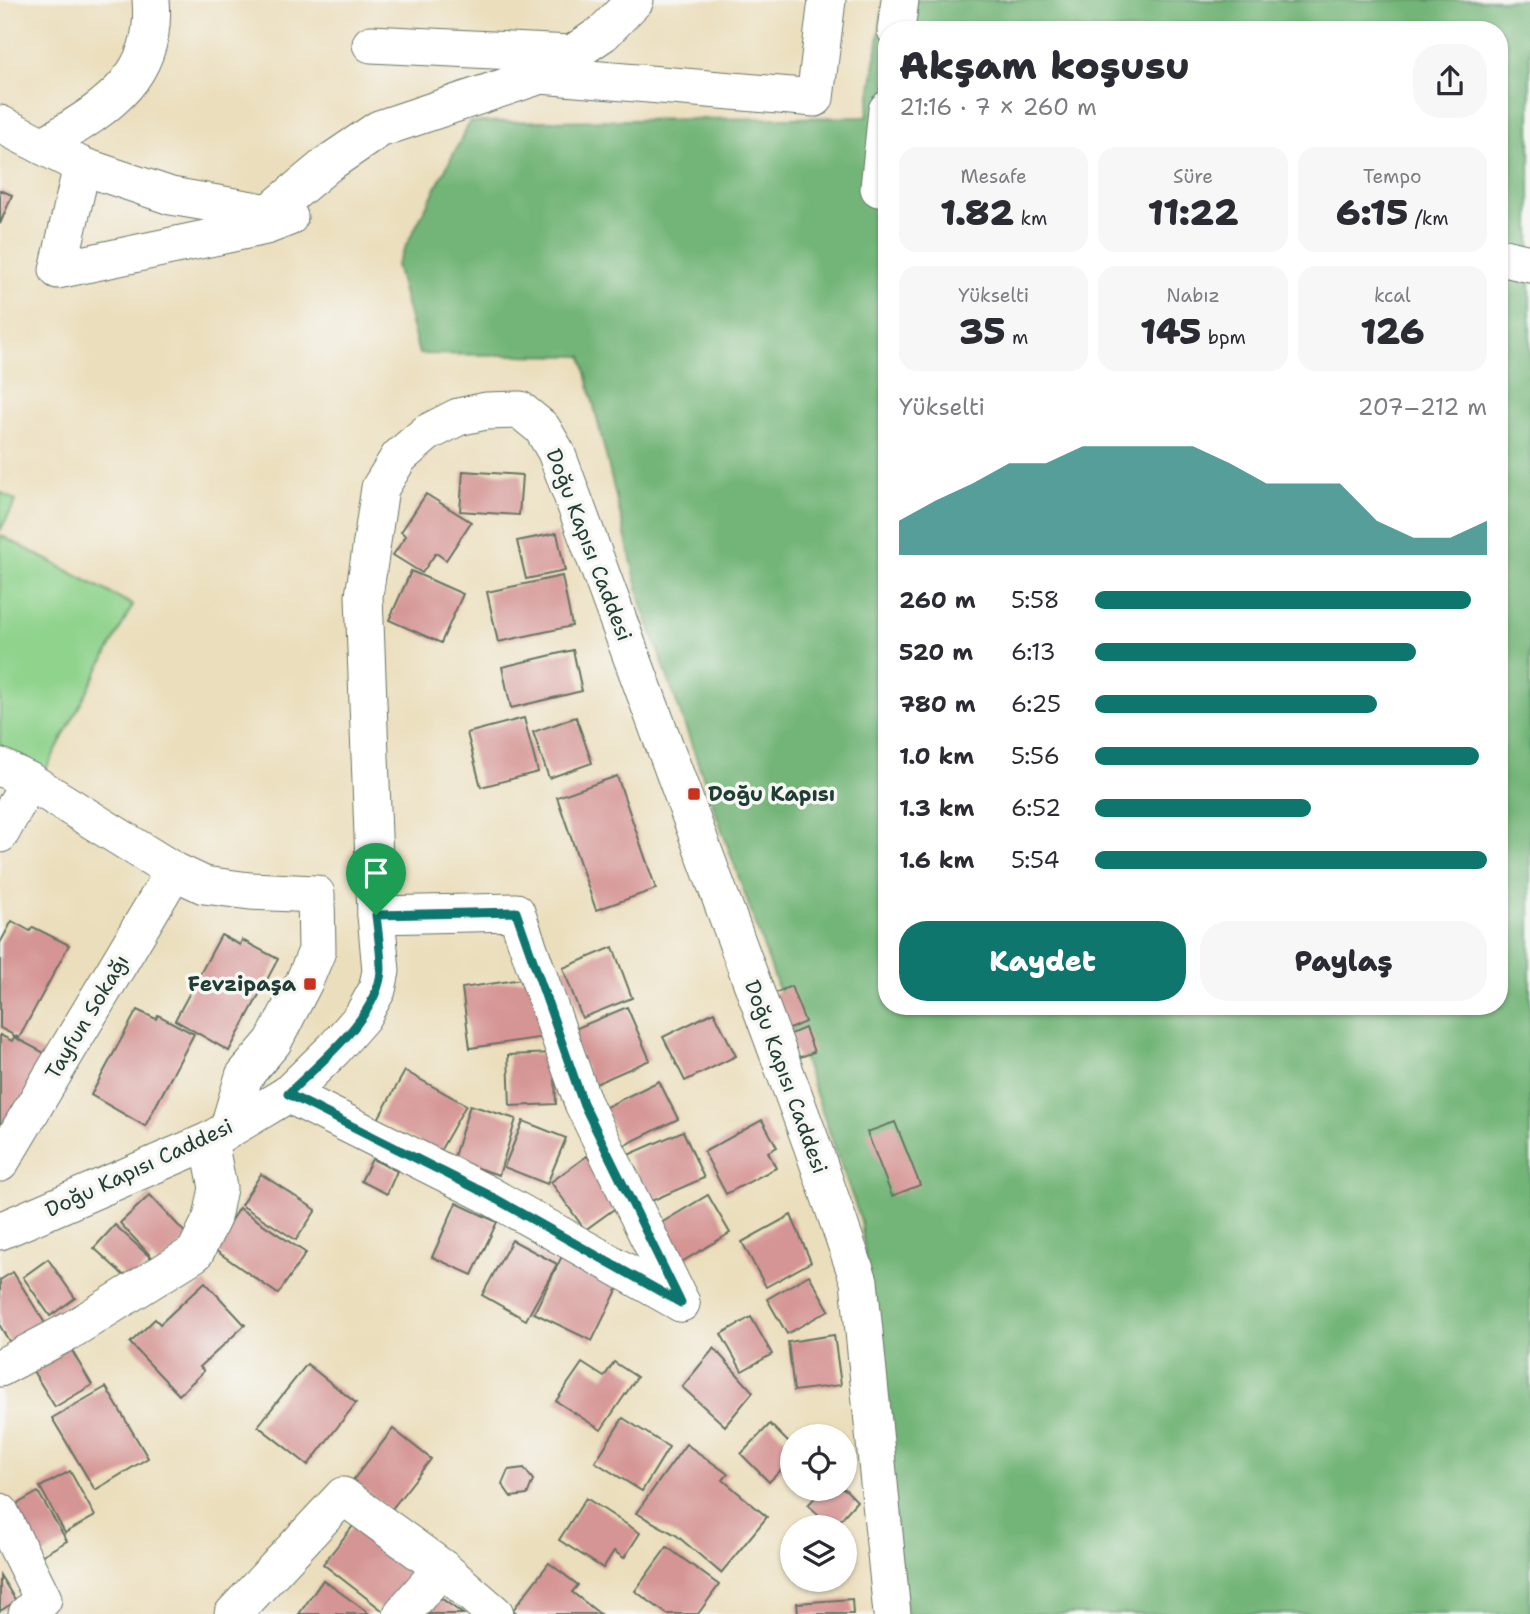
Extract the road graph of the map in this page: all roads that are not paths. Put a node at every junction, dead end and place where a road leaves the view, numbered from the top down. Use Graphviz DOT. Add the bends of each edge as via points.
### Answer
graph roads {
  1 [pos="151,0"];
  2 [pos="635,0"];
  3 [pos="827,0"];
  4 [pos="900,0"];
  5 [pos="897,21"];
  6 [pos="371,44"];
  7 [pos="571,54"];
  8 [pos="541,75"];
  9 [pos="0,124"];
  10 [pos="43,146"];
  11 [pos="82,166"];
  12 [pos="269,213"];
  13 [pos="1508,259"];
  14 [pos="1530,264"];
  15 [pos="14,774"];
  16 [pos="0,834"];
  17 [pos="174,871"];
  18 [pos="376,915"];
  19 [pos="288,1094"];
  20 [pos="218,1135"];
  21 [pos="0,1163"];
  22 [pos="0,1231"];
  23 [pos="0,1368"];
  24 [pos="0,1512"];
  25 [pos="442,1568"];
  26 [pos="27,1614"];
  27 [pos="233,1614"];
  28 [pos="402,1614"];
  29 [pos="495,1614"];
  30 [pos="892,1614"];
  1 -- 10 [label="street" via="149,43 135,73 105,106"];
  2 -- 7 [label="street" via="603,33"];
  3 -- 8 [label="street" via="815,98"];
  4 -- 5 [label="street"];
  6 -- 7 [label="street"];
  7 -- 8 [label="street"];
  8 -- 12 [label="street" via="379,129"];
  9 -- 10 [label="street"];
  10 -- 11 [label="street"];
  11 -- 12 [label="street" via="171,196"];
  11 -- 12 [label="street" via="58,270 266,226 289,216"];
  13 -- 14 [label="street"];
  15 -- 16 [label="street"];
  15 -- 17 [label="street"];
  17 -- 20 [label="street" via="204,886 316,894 317,951 273,1042 244,1076"];
  17 -- 21 [label="street, Tayfun Sokağı"];
  18 -- 19 [label="street, Doğu Kapısı Caddesi" via="381,971 377,990 362,1017"];
  18 -- 19 [label="street" via="516,912 583,1103 681,1303 487,1194"];
  18 -- 30 [label="street, Doğu Kapısı Caddesi" via="363,596 380,488 399,457 427,433 458,417 520,410 542,428 556,452 859,1281"];
  19 -- 20 [label="street, Doğu Kapısı Caddesi"];
  20 -- 22 [label="street, Doğu Kapısı Caddesi"];
  20 -- 23 [label="street" via="218,1188 212,1218 195,1253"];
  24 -- 26 [label="street" via="43,1600"];
  25 -- 27 [label="street" via="343,1496"];
  25 -- 28 [label="street"];
  25 -- 29 [label="street"];
}
